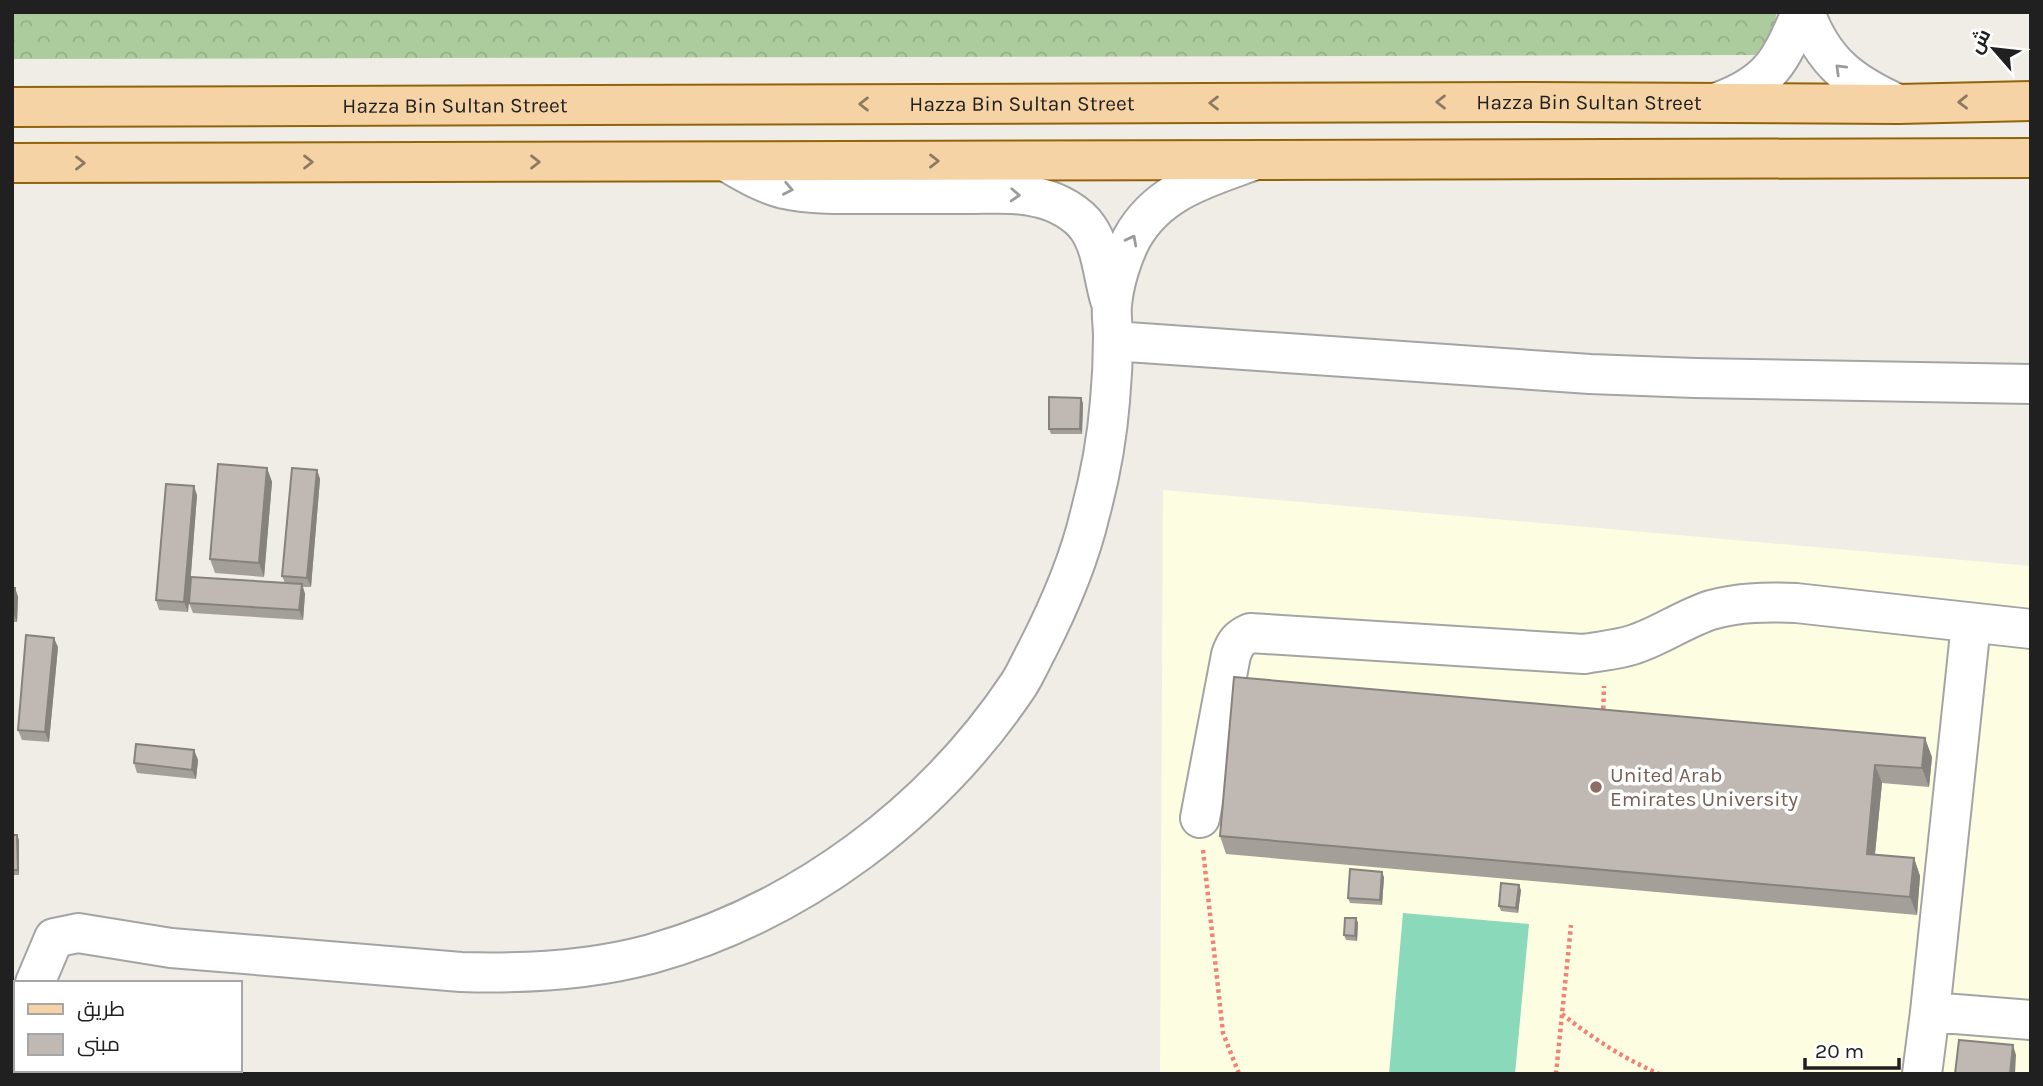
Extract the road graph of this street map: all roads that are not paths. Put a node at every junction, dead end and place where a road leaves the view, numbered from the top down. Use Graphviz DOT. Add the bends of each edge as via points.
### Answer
graph roads {
  1 [pos="1803,12"];
  2 [pos="2031,101"];
  3 [pos="1718,102"];
  4 [pos="1898,104"];
  5 [pos="12,107"];
  6 [pos="2031,158"];
  7 [pos="1255,160"];
  8 [pos="726,162"];
  9 [pos="12,163"];
  10 [pos="1112,323"];
  11 [pos="2031,384"];
  12 [pos="1970,624"];
  13 [pos="2031,629"];
  14 [pos="1200,818"];
  15 [pos="36,981"];
  16 [pos="1930,1012"];
  17 [pos="2031,1020"];
  18 [pos="1922,1074"];
  1 -- 3 [label="street" via="1773,67 1739,94"];
  4 -- 1 [label="street, one-way" via="1847,77 1828,57"];
  2 -- 4 [label="main road, Hazza Bin Sultan Street, one-way"];
  3 -- 4 [label="main road, Hazza Bin Sultan Street"];
  3 -- 5 [label="main road, Hazza Bin Sultan Street, one-way"];
  6 -- 7 [label="main road"];
  8 -- 7 [label="main road, one-way"];
  10 -- 7 [label="street, one-way" via="1125,253 1155,208 1184,187"];
  9 -- 8 [label="main road, one-way"];
  8 -- 10 [label="street, one-way" via="759,180 805,192 1041,198 1076,215 1089,229 1099,252"];
  10 -- 11 [label="street" via="1616,375"];
  10 -- 15 [label="street" via="1110,400 1090,517 1048,628 1021,681 984,732 897,822 794,895 694,941 590,967 508,974 461,972 171,947 78,933 54,938"];
  12 -- 13 [label="street"];
  12 -- 14 [label="street" via="1768,601 1711,610 1633,645 1584,654 1250,633 1234,645 1231,655"];
  12 -- 16 [label="street"];
  16 -- 17 [label="street"];
  16 -- 18 [label="street"];
}
